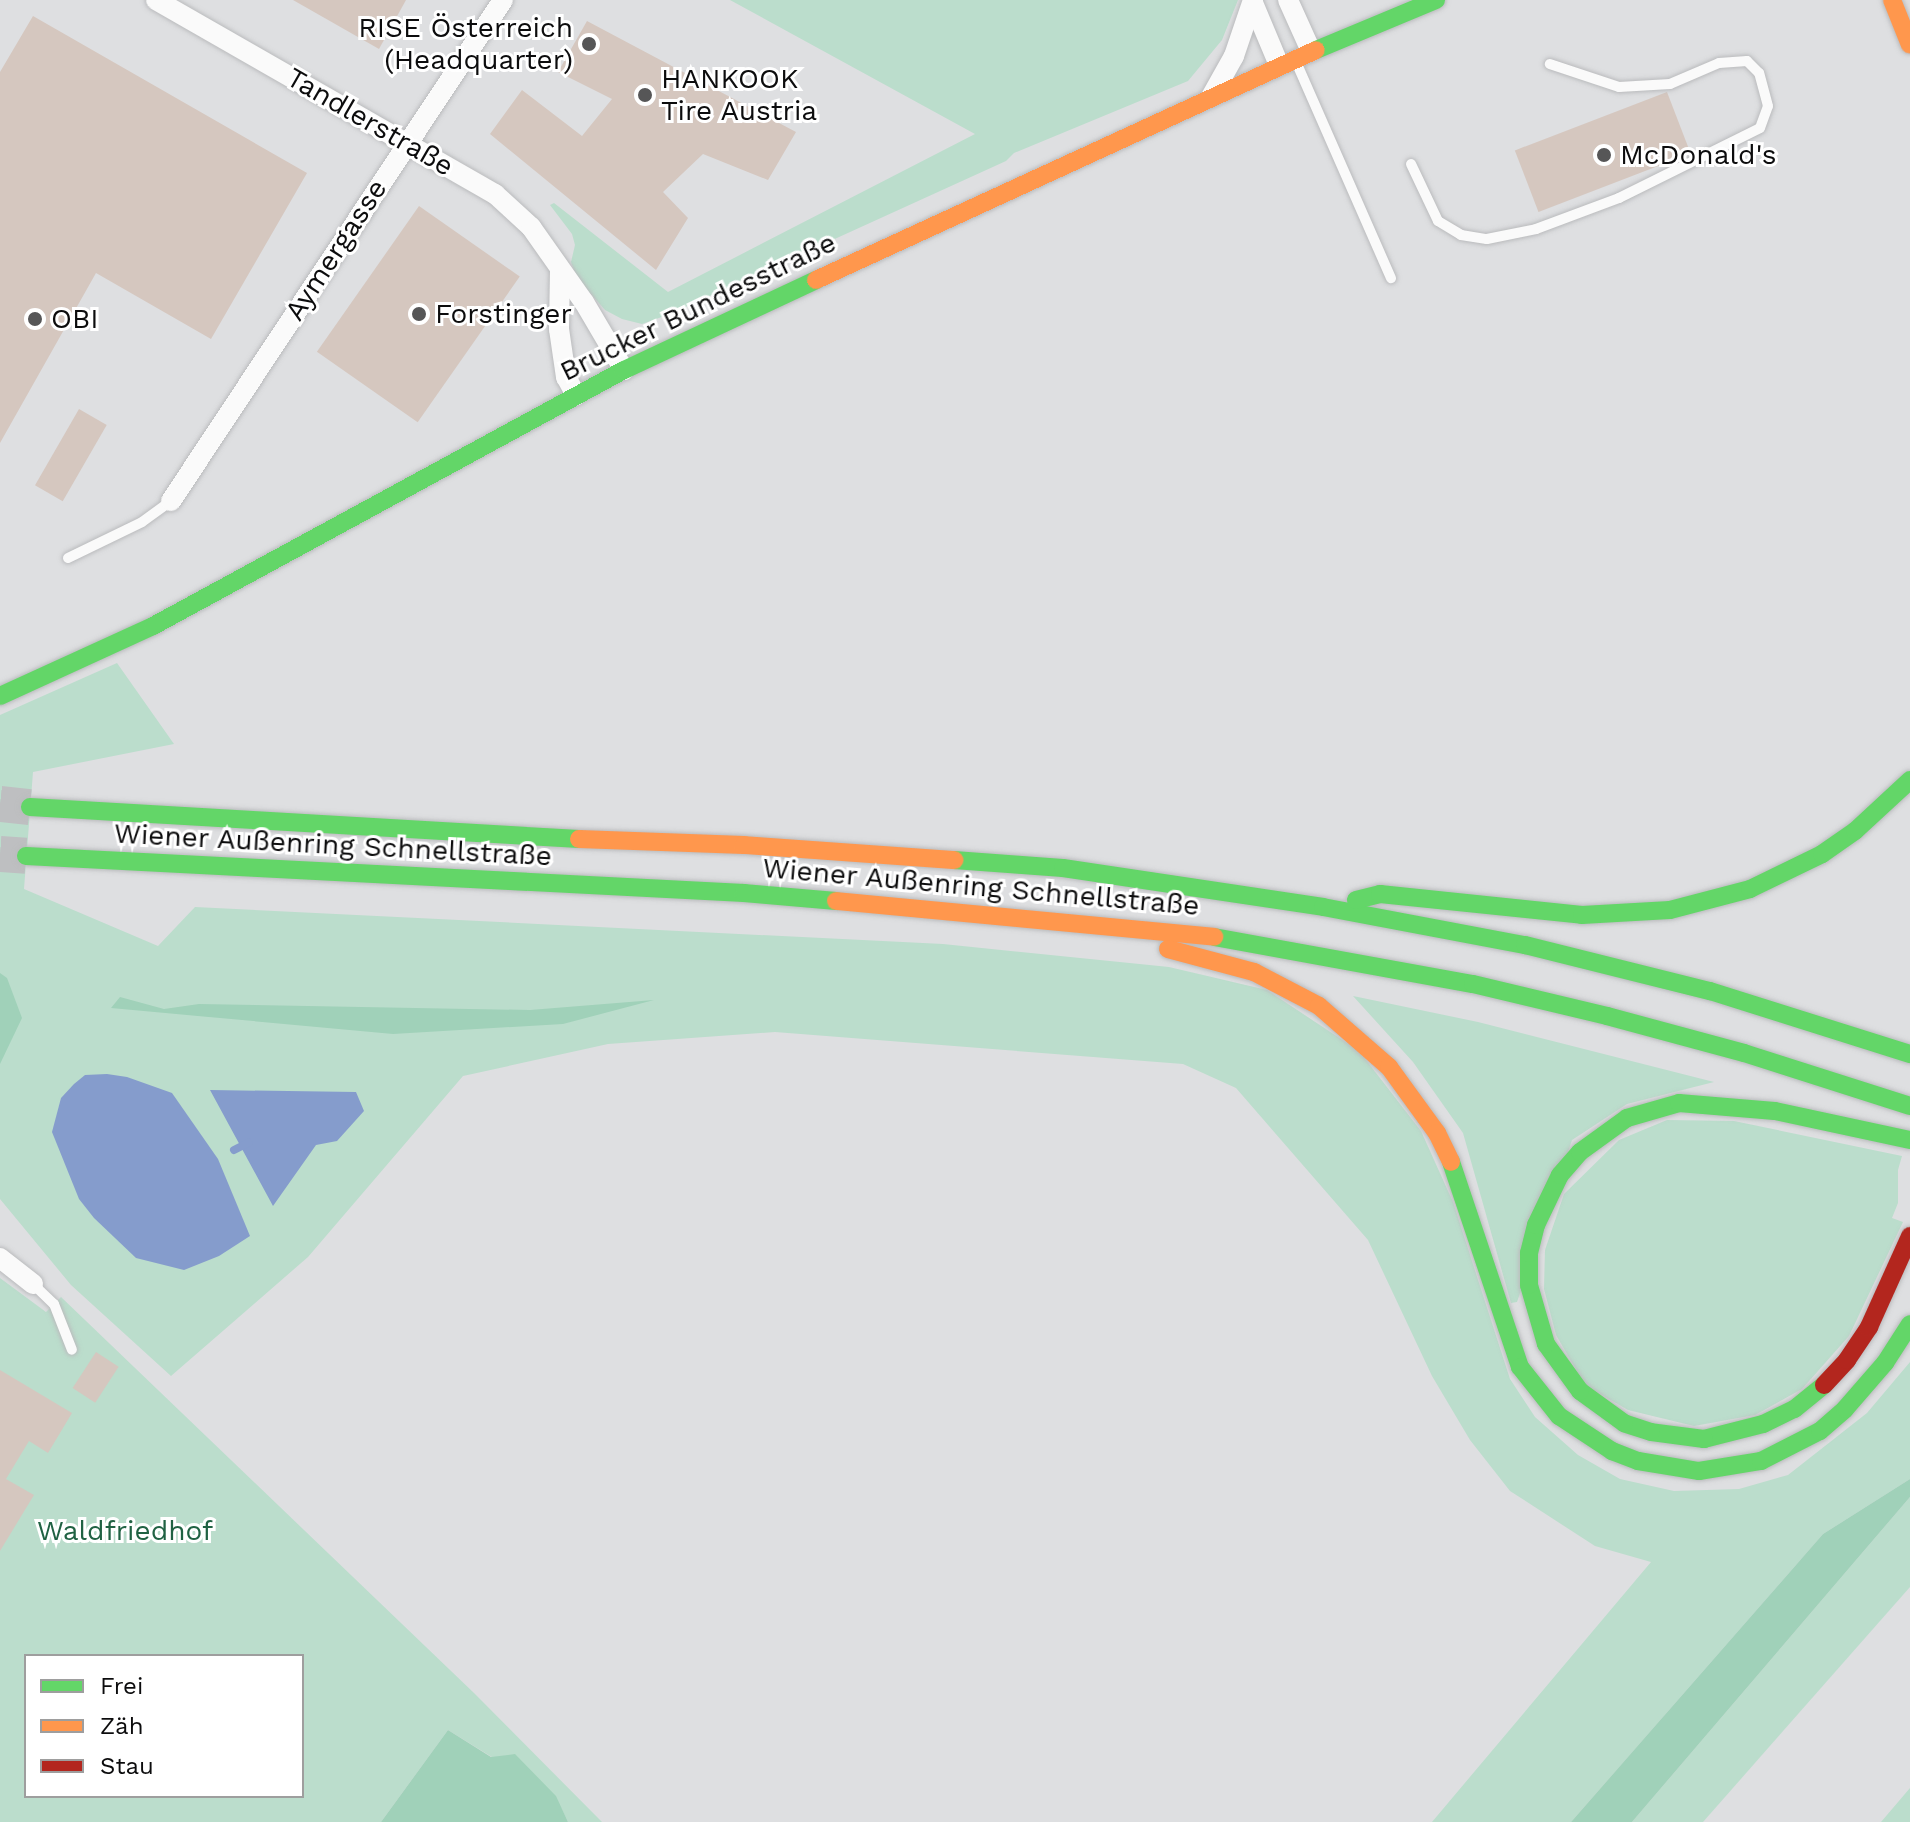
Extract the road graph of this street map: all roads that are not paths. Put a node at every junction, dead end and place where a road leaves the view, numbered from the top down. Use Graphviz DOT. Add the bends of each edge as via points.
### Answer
graph roads {
  1 [pos="156,0"];
  2 [pos="503,0"];
  3 [pos="1288,0"];
  4 [pos="1436,0"];
  5 [pos="1892,0"];
  6 [pos="1253,1"];
  7 [pos="1910,45"];
  8 [pos="1295,58"];
  9 [pos="1550,64"];
  10 [pos="1211,97"];
  11 [pos="407,143"];
  12 [pos="1411,164"];
  13 [pos="560,271"];
  14 [pos="1391,278"];
  15 [pos="624,370"];
  16 [pos="576,395"];
  17 [pos="171,501"];
  18 [pos="68,558"];
  19 [pos="0,696"];
  20 [pos="1910,780"];
  21 [pos="30,807"];
  22 [pos="26,856"];
  23 [pos="1323,907"];
  24 [pos="1124,926"];
  25 [pos="1910,1054"];
  26 [pos="1910,1106"];
  27 [pos="1910,1140"];
  28 [pos="1910,1236"];
  29 [pos="0,1258"];
  30 [pos="33,1284"];
  31 [pos="1910,1324"];
  32 [pos="72,1350"];
  1 -- 11 [label="street, Tandlerstraße"];
  2 -- 11 [label="street, Aymergasse"];
  3 -- 8 [label="street"];
  4 -- 8 [label="main road, Brucker Bundesstraße"];
  5 -- 7 [label="main road"];
  6 -- 8 [label="street"];
  6 -- 10 [label="street" via="1234,56"];
  8 -- 10 [label="main road, Brucker Bundesstraße"];
  8 -- 14 [label="lane"];
  9 -- 12 [label="lane" via="1619,87 1670,84 1719,63 1747,61 1759,73 1768,106 1760,128 1619,198 1536,229 1487,239 1461,235 1438,221"];
  10 -- 15 [label="main road, Brucker Bundesstraße"];
  11 -- 13 [label="street, Tandlerstraße" via="495,194 531,227"];
  11 -- 17 [label="street, Aymergasse"];
  13 -- 15 [label="street, Tandlerstraße"];
  13 -- 16 [label="street" via="559,329 566,377"];
  15 -- 16 [label="main road, Brucker Bundesstraße"];
  16 -- 19 [label="main road, Brucker Bundesstraße" via="153,626"];
  17 -- 18 [label="lane" via="142,522"];
  20 -- 23 [label="main road" via="1822,854 1750,889 1670,910 1582,915 1380,894"];
  21 -- 23 [label="main road, Wiener Außenring Schnellstraße" via="449,834 744,845 1063,868"];
  22 -- 24 [label="main road, Wiener Außenring Schnellstraße" via="744,893"];
  23 -- 25 [label="main road, Wiener Außenring Schnellstraße" via="1525,945 1710,991"];
  24 -- 26 [label="main road, Wiener Außenring Schnellstraße" via="1260,943 1473,984 1744,1053"];
  24 -- 31 [label="main road" via="1173,952 1254,972 1290,989 1329,1013 1389,1067 1437,1133 1457,1175 1520,1367 1559,1416 1612,1451 1649,1464 1699,1471 1761,1461 1820,1431 1845,1409"];
  27 -- 28 [label="main road" via="1709,1103 1679,1103 1627,1118 1591,1143 1560,1175 1536,1225 1529,1285 1546,1344 1580,1391 1624,1423 1704,1439 1763,1424 1820,1389 1869,1327"];
  29 -- 30 [label="street"];
  30 -- 32 [label="lane" via="54,1304"];
}
